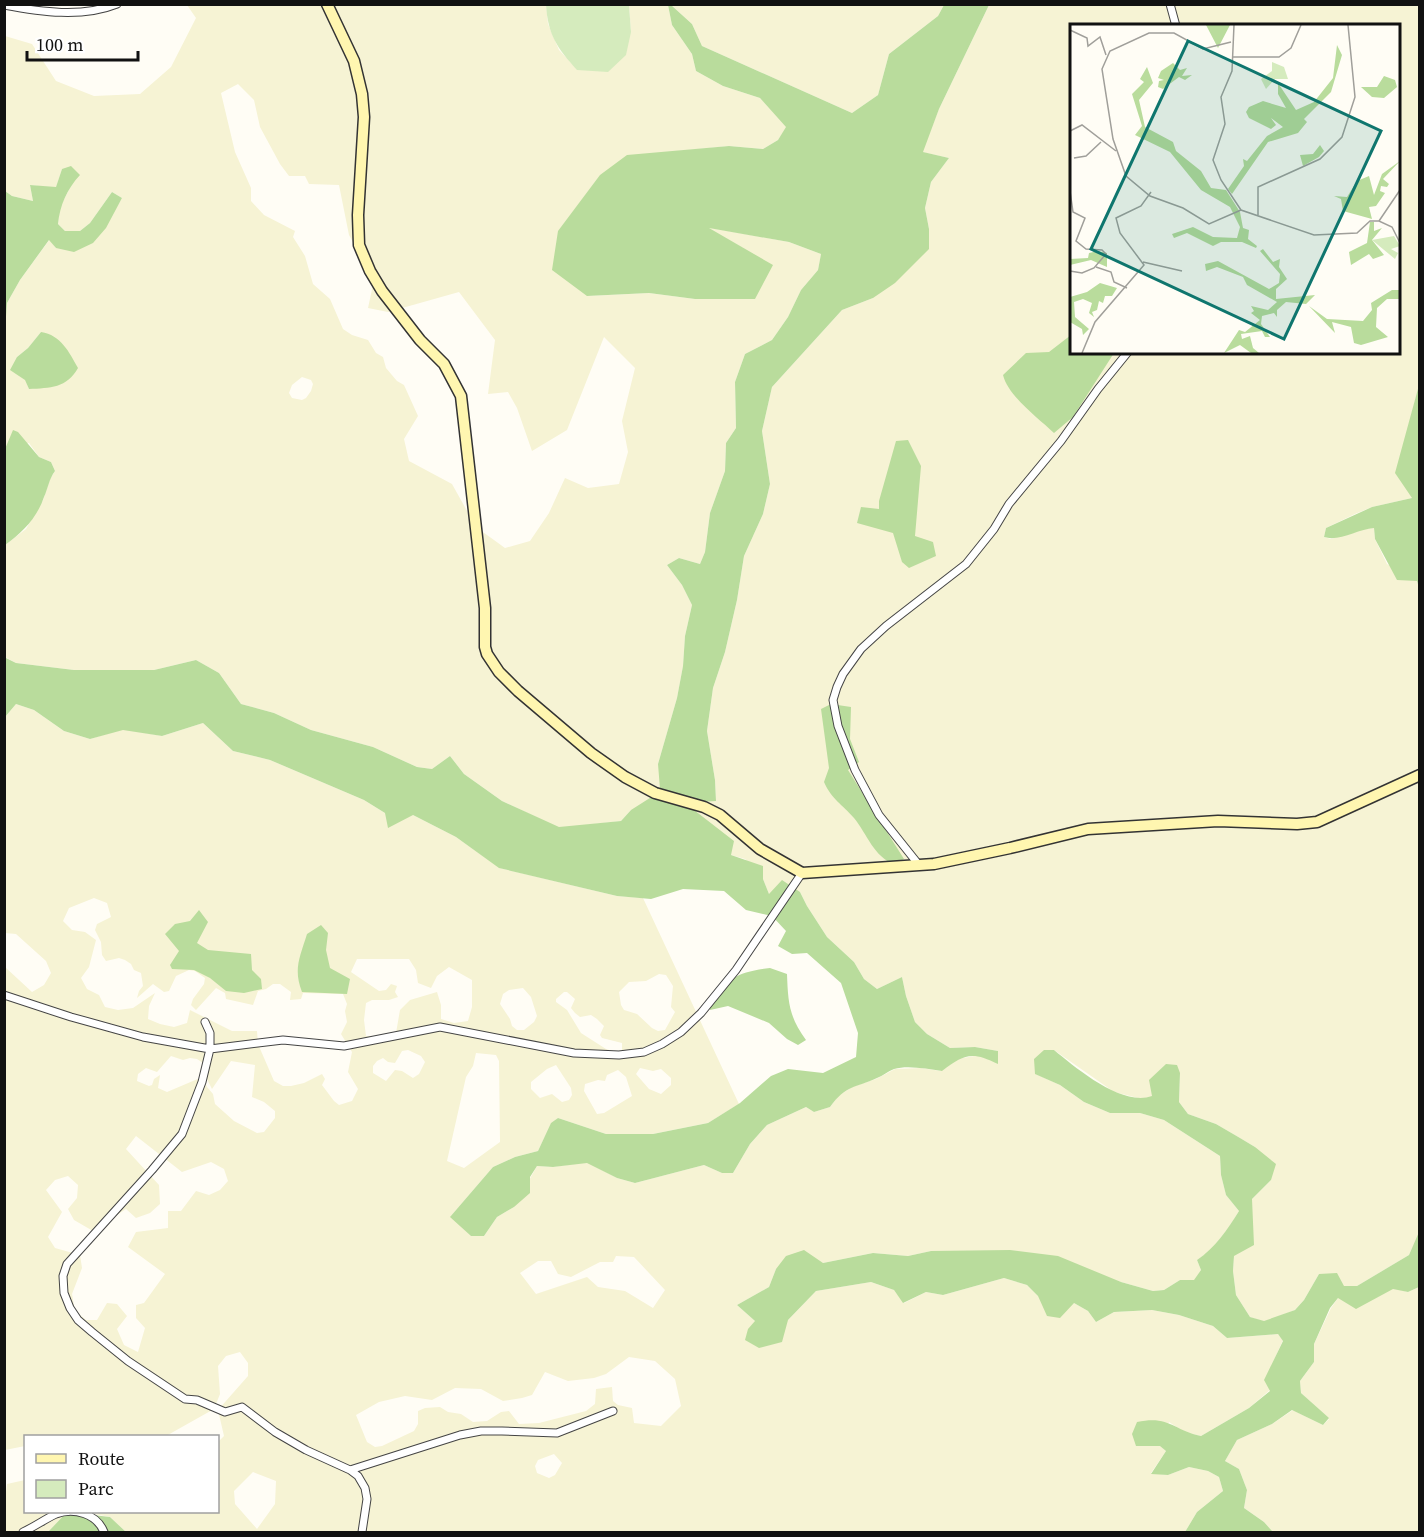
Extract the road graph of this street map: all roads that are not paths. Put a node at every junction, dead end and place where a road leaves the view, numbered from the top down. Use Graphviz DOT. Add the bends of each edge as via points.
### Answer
graph roads {
  1 [pos="117,4"];
  2 [pos="327,4"];
  3 [pos="1170,4"];
  4 [pos="4,5"];
  5 [pos="1175,24"];
  6 [pos="1126,354"];
  7 [pos="1419,775"];
  8 [pos="919,865"];
  9 [pos="802,873"];
  10 [pos="4,995"];
  11 [pos="205,1022"];
  12 [pos="210,1049"];
  13 [pos="614,1411"];
  14 [pos="350,1470"];
  15 [pos="64,1513"];
  16 [pos="77,1513"];
  17 [pos="23,1533"];
  18 [pos="104,1533"];
  19 [pos="362,1533"];
  1 -- 4 [label="street" via="66,13"];
  2 -- 9 [label="street" via="354,61 362,94 359,245 387,298 449,372 464,408 487,654 518,691 625,777 655,793 720,815 760,849"];
  3 -- 5 [label="street"];
  6 -- 8 [label="street" via="966,564 861,649 837,687 833,700 838,726 855,770 879,815"];
  7 -- 8 [label="street" via="1317,822 1218,821 1088,829"];
  8 -- 9 [label="street"];
  9 -- 12 [label="street" via="736,970 701,1013 681,1032 644,1052 574,1053 440,1028 344,1046 283,1040"];
  10 -- 12 [label="street" via="142,1037"];
  11 -- 12 [label="street"];
  12 -- 14 [label="street" via="182,1134 66,1264 64,1293 78,1320 128,1361 185,1399 225,1412 242,1407 275,1432"];
  13 -- 14 [label="street" via="557,1433 481,1431 460,1435"];
  14 -- 19 [label="street" via="365,1488 367,1506"];
  15 -- 17 [label="street"];
  16 -- 18 [label="street" via="88,1515 102,1526"];
}
